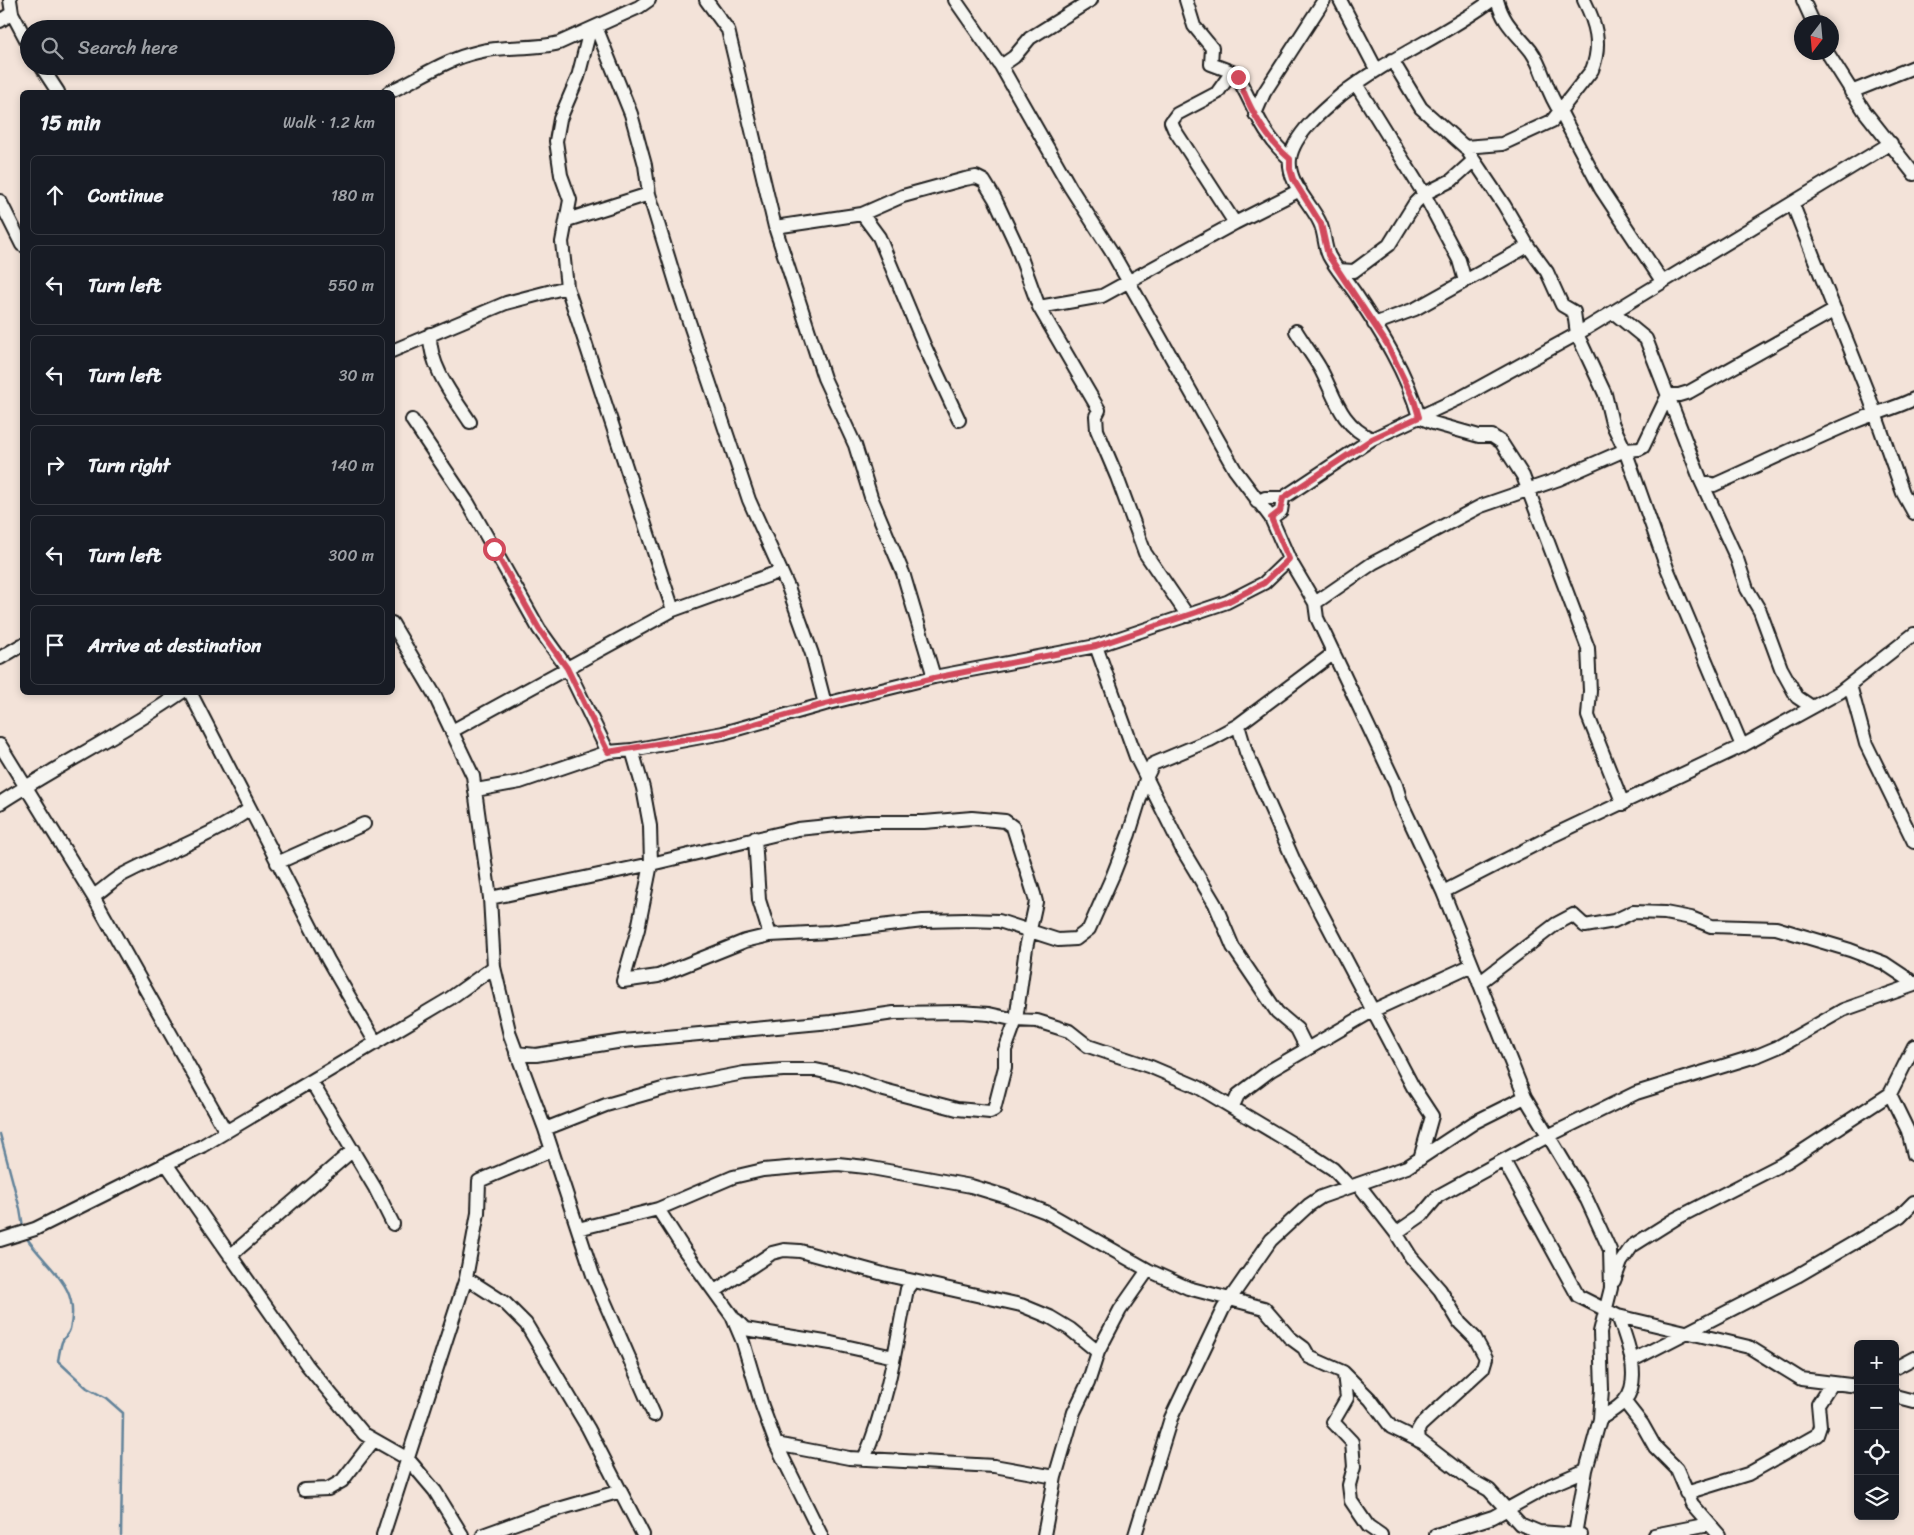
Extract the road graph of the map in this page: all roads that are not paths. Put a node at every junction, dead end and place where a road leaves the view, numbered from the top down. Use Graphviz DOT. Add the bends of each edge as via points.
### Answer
graph roads {
  1 [pos="10,0"];
  2 [pos="649,0"];
  3 [pos="706,0"];
  4 [pos="955,0"];
  5 [pos="1091,0"];
  6 [pos="1186,0"];
  7 [pos="1324,0"];
  8 [pos="1340,0"];
  9 [pos="1492,0"];
  10 [pos="1497,0"];
  11 [pos="1584,0"];
  12 [pos="1803,0"];
  13 [pos="12,13"];
  14 [pos="1810,15"];
  15 [pos="0,21"];
  16 [pos="20,28"];
  17 [pos="593,28"];
  18 [pos="1392,60"];
  19 [pos="1831,60"];
  20 [pos="1001,66"];
  21 [pos="1914,67"];
  22 [pos="1376,69"];
  23 [pos="1232,72"];
  24 [pos="47,75"];
  25 [pos="1356,84"];
  26 [pos="57,90"];
  27 [pos="393,90"];
  28 [pos="1851,92"];
  29 [pos="1560,111"];
  30 [pos="1255,114"];
  31 [pos="1891,143"];
  32 [pos="1465,147"];
  33 [pos="1290,159"];
  34 [pos="1473,161"];
  35 [pos="1914,174"];
  36 [pos="1300,190"];
  37 [pos="649,194"];
  38 [pos="1424,194"];
  39 [pos="0,201"];
  40 [pos="1792,205"];
  41 [pos="862,214"];
  42 [pos="567,220"];
  43 [pos="1235,223"];
  44 [pos="775,227"];
  45 [pos="20,241"];
  46 [pos="1528,246"];
  47 [pos="1338,270"];
  48 [pos="1465,281"];
  49 [pos="1662,281"];
  50 [pos="1128,283"];
  51 [pos="567,287"];
  52 [pos="1039,307"];
  53 [pos="1835,310"];
  54 [pos="1613,312"];
  55 [pos="1374,324"];
  56 [pos="1296,331"];
  57 [pos="430,334"];
  58 [pos="1577,334"];
  59 [pos="395,350"];
  60 [pos="1668,395"];
  61 [pos="1914,398"];
  62 [pos="1875,413"];
  63 [pos="1419,417"];
  64 [pos="412,420"];
  65 [pos="959,420"];
  66 [pos="470,422"];
  67 [pos="1372,439"];
  68 [pos="1625,450"];
  69 [pos="1701,481"];
  70 [pos="1529,489"];
  71 [pos="1283,498"];
  72 [pos="1257,502"];
  73 [pos="1914,513"];
  74 [pos="1271,518"];
  75 [pos="1289,559"];
  76 [pos="780,571"];
  77 [pos="1315,603"];
  78 [pos="673,610"];
  79 [pos="1188,616"];
  80 [pos="395,628"];
  81 [pos="1914,634"];
  82 [pos="1096,646"];
  83 [pos="20,647"];
  84 [pos="1334,653"];
  85 [pos="0,658"];
  86 [pos="567,668"];
  87 [pos="934,678"];
  88 [pos="1850,685"];
  89 [pos="178,695"];
  90 [pos="192,695"];
  91 [pos="825,704"];
  92 [pos="1812,707"];
  93 [pos="1238,725"];
  94 [pos="452,732"];
  95 [pos="0,745"];
  96 [pos="1742,746"];
  97 [pos="632,750"];
  98 [pos="608,752"];
  99 [pos="1147,776"];
  100 [pos="26,786"];
  101 [pos="476,790"];
  102 [pos="0,803"];
  103 [pos="1623,804"];
  104 [pos="250,809"];
  105 [pos="364,824"];
  106 [pos="755,838"];
  107 [pos="1914,842"];
  108 [pos="277,863"];
  109 [pos="651,864"];
  110 [pos="1443,892"];
  111 [pos="93,896"];
  112 [pos="490,898"];
  113 [pos="1029,931"];
  114 [pos="770,935"];
  115 [pos="1472,965"];
  116 [pos="494,967"];
  117 [pos="1479,983"];
  118 [pos="1914,984"];
  119 [pos="1374,1010"];
  120 [pos="1016,1020"];
  121 [pos="376,1042"];
  122 [pos="1914,1046"];
  123 [pos="1308,1049"];
  124 [pos="516,1053"];
  125 [pos="311,1081"];
  126 [pos="1890,1094"];
  127 [pos="1525,1097"];
  128 [pos="1233,1106"];
  129 [pos="545,1129"];
  130 [pos="226,1132"];
  131 [pos="1548,1136"];
  132 [pos="352,1150"];
  133 [pos="552,1150"];
  134 [pos="1914,1154"];
  135 [pos="1420,1159"];
  136 [pos="1504,1161"];
  137 [pos="167,1165"];
  138 [pos="1353,1185"];
  139 [pos="1914,1202"];
  140 [pos="658,1209"];
  141 [pos="393,1224"];
  142 [pos="578,1229"];
  143 [pos="1396,1233"];
  144 [pos="0,1240"];
  145 [pos="230,1256"];
  146 [pos="1148,1270"];
  147 [pos="466,1278"];
  148 [pos="913,1281"];
  149 [pos="1611,1288"];
  150 [pos="715,1292"];
  151 [pos="1231,1299"];
  152 [pos="1605,1310"];
  153 [pos="732,1316"];
  154 [pos="1618,1316"];
  155 [pos="1685,1333"];
  156 [pos="1098,1352"];
  157 [pos="894,1357"];
  158 [pos="1914,1358"];
  159 [pos="1631,1361"];
  160 [pos="1899,1366"];
  161 [pos="1344,1374"];
  162 [pos="1831,1384"];
  163 [pos="1854,1386"];
  164 [pos="1899,1397"];
  165 [pos="1914,1401"];
  166 [pos="1624,1402"];
  167 [pos="654,1415"];
  168 [pos="1600,1419"];
  169 [pos="1418,1440"];
  170 [pos="373,1441"];
  171 [pos="776,1444"];
  172 [pos="408,1459"];
  173 [pos="864,1459"];
  174 [pos="1586,1470"];
  175 [pos="1055,1477"];
  176 [pos="304,1490"];
  177 [pos="621,1491"];
  178 [pos="1686,1493"];
  179 [pos="1507,1510"];
  180 [pos="1709,1524"];
  181 [pos="383,1535"];
  182 [pos="462,1535"];
  183 [pos="483,1535"];
  184 [pos="643,1535"];
  185 [pos="821,1535"];
  186 [pos="1044,1535"];
  187 [pos="1135,1535"];
  188 [pos="1381,1535"];
  189 [pos="1436,1535"];
  190 [pos="1575,1535"];
  191 [pos="1581,1535"];
  192 [pos="1654,1535"];
  193 [pos="1719,1535"];
  1 -- 13 [label="street"];
  2 -- 17 [label="street"];
  3 -- 44 [label="street" via="728,30"];
  4 -- 20 [label="street"];
  5 -- 20 [label="street" via="1030,38 1014,57"];
  6 -- 23 [label="street" via="1194,26 1212,48 1211,64"];
  7 -- 30 [label="street" via="1264,93"];
  8 -- 22 [label="street"];
  9 -- 18 [label="street" via="1467,18"];
  10 -- 29 [label="street" via="1502,17 1530,51"];
  11 -- 29 [label="street" via="1595,22 1598,40 1596,60"];
  12 -- 14 [label="street"];
  13 -- 15 [label="street"];
  13 -- 16 [label="street"];
  17 -- 27 [label="street" via="545,47 479,51"];
  17 -- 37 [label="street" via="631,114"];
  17 -- 42 [label="street" via="557,135 562,175 570,200"];
  18 -- 22 [label="street"];
  18 -- 32 [label="street" via="1421,108"];
  19 -- 28 [label="street"];
  20 -- 50 [label="street"];
  21 -- 28 [label="street"];
  22 -- 25 [label="street"];
  23 -- 30 [label="street" via="1238,77"];
  23 -- 43 [label="street" via="1217,93 1177,114 1172,122"];
  24 -- 26 [label="street"];
  25 -- 33 [label="street" via="1302,135 1292,149"];
  25 -- 38 [label="street"];
  28 -- 31 [label="street"];
  29 -- 32 [label="street" via="1552,121 1502,144"];
  29 -- 49 [label="street" via="1601,189"];
  30 -- 33 [label="street" via="1268,136"];
  31 -- 35 [label="street"];
  31 -- 40 [label="street"];
  32 -- 34 [label="street"];
  33 -- 36 [label="street" via="1290,169"];
  34 -- 38 [label="street" via="1452,180"];
  34 -- 46 [label="street"];
  36 -- 43 [label="street"];
  36 -- 47 [label="street" via="1321,224 1328,255"];
  37 -- 42 [label="street"];
  37 -- 76 [label="street" via="749,500"];
  38 -- 47 [label="street" via="1389,245 1354,271"];
  38 -- 48 [label="street" via="1459,260"];
  39 -- 45 [label="street"];
  40 -- 49 [label="street"];
  40 -- 53 [label="street"];
  41 -- 44 [label="street"];
  41 -- 52 [label="street" via="903,196 965,179 976,177 984,181 1016,244"];
  41 -- 65 [label="street" via="878,237"];
  42 -- 51 [label="street" via="562,242"];
  43 -- 50 [label="street"];
  44 -- 87 [label="street" via="824,378 855,444 871,497 904,573"];
  46 -- 48 [label="street"];
  46 -- 58 [label="street" via="1547,272 1562,305 1574,312"];
  47 -- 55 [label="street"];
  48 -- 55 [label="street" via="1415,309"];
  49 -- 54 [label="street"];
  50 -- 52 [label="street" via="1102,296"];
  50 -- 72 [label="street" via="1235,470"];
  51 -- 57 [label="street" via="506,302"];
  51 -- 78 [label="street"];
  52 -- 79 [label="street" via="1099,410 1097,430 1145,553"];
  53 -- 60 [label="street" via="1689,392"];
  53 -- 62 [label="street"];
  54 -- 58 [label="street"];
  54 -- 60 [label="street" via="1642,334"];
  55 -- 63 [label="street" via="1404,378"];
  56 -- 67 [label="street" via="1352,426 1358,433"];
  57 -- 59 [label="street"];
  57 -- 66 [label="street" via="435,363"];
  58 -- 63 [label="street"];
  58 -- 68 [label="street" via="1605,394 1612,424"];
  60 -- 68 [label="street" via="1643,447"];
  60 -- 69 [label="street"];
  61 -- 62 [label="street" via="1894,409"];
  62 -- 69 [label="street" via="1714,485"];
  62 -- 73 [label="street" via="1903,493"];
  63 -- 67 [label="street"];
  63 -- 70 [label="street" via="1433,424 1492,436 1512,456"];
  64 -- 86 [label="street" via="468,503 539,629"];
  67 -- 71 [label="street"];
  68 -- 70 [label="street"];
  68 -- 96 [label="street" via="1668,568"];
  69 -- 92 [label="street" via="1760,611 1781,668 1797,697"];
  70 -- 77 [label="street" via="1481,506 1432,530 1373,562"];
  70 -- 103 [label="street" via="1588,648 1588,716"];
  71 -- 72 [label="street" via="1265,498"];
  71 -- 74 [label="street" via="1280,511"];
  72 -- 74 [label="street"];
  74 -- 75 [label="street"];
  75 -- 77 [label="street"];
  75 -- 79 [label="street" via="1264,583 1227,602"];
  76 -- 78 [label="street"];
  76 -- 91 [label="street" via="812,654"];
  77 -- 84 [label="street" via="1317,618"];
  78 -- 86 [label="street"];
  79 -- 82 [label="street"];
  80 -- 94 [label="street" via="412,653"];
  81 -- 88 [label="street"];
  82 -- 87 [label="street"];
  82 -- 99 [label="street" via="1136,756"];
  83 -- 85 [label="street"];
  84 -- 93 [label="street"];
  84 -- 110 [label="street"];
  86 -- 94 [label="street"];
  86 -- 98 [label="street"];
  87 -- 91 [label="street"];
  88 -- 92 [label="street"];
  88 -- 107 [label="street" via="1866,744"];
  89 -- 100 [label="street" via="148,717"];
  90 -- 104 [label="street"];
  91 -- 97 [label="street" via="723,733"];
  92 -- 96 [label="street"];
  93 -- 99 [label="street" via="1186,752 1160,760 1153,764"];
  93 -- 119 [label="street" via="1246,752 1294,861"];
  94 -- 101 [label="street" via="466,759"];
  95 -- 100 [label="street"];
  96 -- 103 [label="street"];
  97 -- 98 [label="street"];
  97 -- 109 [label="street" via="644,788"];
  98 -- 101 [label="street" via="520,782"];
  99 -- 113 [label="street" via="1129,834 1089,929 1076,939 1058,940"];
  99 -- 123 [label="street" via="1182,849 1215,904 1234,947 1277,1012 1297,1029"];
  100 -- 102 [label="street"];
  100 -- 111 [label="street"];
  101 -- 112 [label="street"];
  103 -- 110 [label="street" via="1554,834"];
  104 -- 108 [label="street"];
  104 -- 111 [label="street" via="225,826 121,875 106,890"];
  105 -- 108 [label="street"];
  106 -- 109 [label="street"];
  106 -- 113 [label="street" via="798,829 867,822 972,818 1005,821 1013,826 1018,836 1036,902"];
  106 -- 114 [label="street" via="759,900"];
  108 -- 121 [label="street"];
  109 -- 112 [label="street"];
  109 -- 114 [label="street" via="623,981 658,976 737,944"];
  110 -- 115 [label="street"];
  111 -- 130 [label="street"];
  112 -- 116 [label="street"];
  113 -- 114 [label="street" via="999,921 966,920"];
  113 -- 120 [label="street"];
  115 -- 117 [label="street"];
  115 -- 119 [label="street"];
  116 -- 121 [label="street" via="449,999"];
  116 -- 124 [label="street"];
  117 -- 118 [label="street" via="1556,924 1573,915 1586,926 1614,922 1633,912 1665,913 1711,926 1776,928 1797,933 1884,963"];
  117 -- 127 [label="street"];
  118 -- 131 [label="street" via="1843,1010 1759,1055 1636,1093"];
  119 -- 123 [label="street"];
  119 -- 135 [label="street" via="1413,1087 1432,1116"];
  120 -- 124 [label="street" via="960,1012 894,1013 623,1041 536,1056"];
  120 -- 128 [label="street" via="1037,1021 1069,1031 1088,1046 1159,1070"];
  120 -- 129 [label="street" via="1005,1050 1005,1067 997,1100 990,1112 957,1109 816,1070 783,1070 744,1072 658,1090 606,1105"];
  121 -- 125 [label="street"];
  122 -- 126 [label="street"];
  123 -- 128 [label="street" via="1252,1084 1238,1096"];
  124 -- 129 [label="street"];
  125 -- 130 [label="street"];
  125 -- 132 [label="street"];
  126 -- 134 [label="street" via="1908,1131"];
  126 -- 149 [label="street" via="1786,1162 1675,1219 1632,1246 1621,1262"];
  127 -- 131 [label="street"];
  127 -- 135 [label="street" via="1475,1122"];
  128 -- 138 [label="street"];
  129 -- 133 [label="street"];
  130 -- 137 [label="street"];
  131 -- 136 [label="street"];
  131 -- 149 [label="street" via="1587,1200 1610,1250"];
  132 -- 141 [label="street"];
  132 -- 145 [label="street"];
  133 -- 142 [label="street"];
  133 -- 147 [label="street" via="479,1181 478,1213"];
  135 -- 138 [label="street" via="1394,1173"];
  136 -- 143 [label="street" via="1438,1196 1422,1215"];
  136 -- 152 [label="street" via="1578,1296"];
  137 -- 144 [label="street" via="35,1229"];
  137 -- 145 [label="street"];
  138 -- 143 [label="street"];
  138 -- 151 [label="street" via="1321,1197 1270,1240"];
  139 -- 155 [label="street" via="1900,1216 1868,1236"];
  140 -- 142 [label="street"];
  140 -- 146 [label="street" via="733,1177 763,1170 838,1164 866,1167 971,1186 1004,1196 1046,1212"];
  140 -- 150 [label="street"];
  142 -- 167 [label="street" via="593,1275"];
  143 -- 169 [label="street" via="1411,1257 1440,1290 1460,1323 1475,1338 1486,1358 1483,1368 1421,1425"];
  145 -- 170 [label="street" via="307,1365 358,1428"];
  146 -- 151 [label="street" via="1188,1288"];
  146 -- 156 [label="street" via="1120,1310"];
  147 -- 172 [label="street"];
  147 -- 177 [label="street" via="498,1298 526,1324"];
  148 -- 150 [label="street" via="800,1251 784,1250 772,1253"];
  148 -- 156 [label="street" via="1021,1305 1070,1329"];
  148 -- 157 [label="street" via="908,1289"];
  149 -- 152 [label="street"];
  150 -- 153 [label="street"];
  151 -- 161 [label="street" via="1264,1308 1309,1357"];
  151 -- 187 [label="street" via="1217,1320 1171,1418"];
  152 -- 154 [label="street"];
  152 -- 168 [label="street" via="1600,1332"];
  153 -- 157 [label="street" via="745,1329"];
  153 -- 171 [label="street"];
  154 -- 155 [label="street"];
  154 -- 159 [label="street"];
  155 -- 159 [label="street"];
  155 -- 162 [label="street" via="1749,1348 1801,1379"];
  156 -- 175 [label="street" via="1074,1412"];
  157 -- 173 [label="street" via="876,1432"];
  158 -- 160 [label="street"];
  159 -- 166 [label="street" via="1631,1386"];
  161 -- 169 [label="street" via="1370,1399 1391,1427"];
  161 -- 188 [label="street" via="1346,1398 1333,1422 1352,1442 1351,1501 1368,1526"];
  162 -- 163 [label="street"];
  162 -- 178 [label="street" via="1818,1404 1820,1426 1817,1435 1748,1474"];
  164 -- 165 [label="street"];
  166 -- 168 [label="street"];
  166 -- 178 [label="street" via="1655,1447 1676,1468"];
  168 -- 174 [label="street"];
  169 -- 179 [label="street" via="1489,1490"];
  170 -- 172 [label="street"];
  170 -- 176 [label="street" via="342,1481 328,1489"];
  171 -- 173 [label="street"];
  171 -- 185 [label="street"];
  172 -- 181 [label="street"];
  172 -- 182 [label="street" via="435,1491"];
  173 -- 175 [label="street" via="994,1466"];
  174 -- 179 [label="street"];
  174 -- 190 [label="street"];
  175 -- 186 [label="street"];
  177 -- 183 [label="street"];
  177 -- 184 [label="street"];
  178 -- 180 [label="street"];
  179 -- 189 [label="street" via="1477,1524"];
  179 -- 190 [label="street" via="1529,1529"];
  180 -- 192 [label="street"];
  180 -- 193 [label="street"];
  190 -- 191 [label="street"];
}
